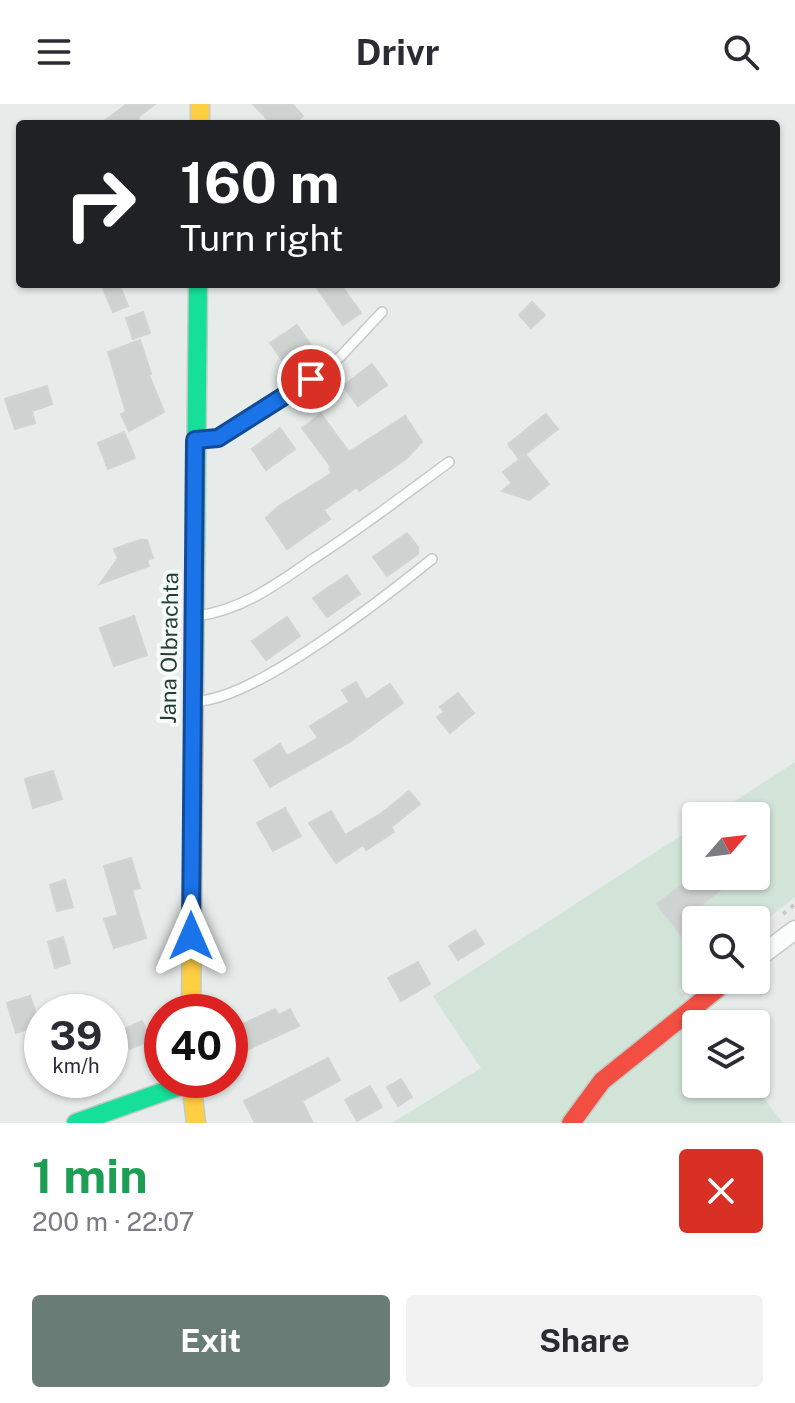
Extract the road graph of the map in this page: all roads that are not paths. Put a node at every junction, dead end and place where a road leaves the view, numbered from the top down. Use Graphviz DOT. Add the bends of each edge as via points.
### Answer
graph roads {
  1 [pos="198,288"];
  2 [pos="382,312"];
  3 [pos="195,440"];
  4 [pos="449,462"];
  5 [pos="432,559"];
  6 [pos="194,616"];
  7 [pos="192,701"];
  8 [pos="795,930"];
  9 [pos="770,949"];
  10 [pos="191,994"];
  11 [pos="711,994"];
  12 [pos="144,1098"];
  13 [pos="193,1098"];
  14 [pos="76,1123"];
  15 [pos="196,1123"];
  16 [pos="571,1123"];
  1 -- 3 [label="street, Jana Olbrachta"];
  2 -- 3 [label="lane" via="311,379 218,438"];
  3 -- 6 [label="street, Jana Olbrachta"];
  4 -- 6 [label="lane" via="259,595 219,613"];
  5 -- 7 [label="lane" via="258,681"];
  6 -- 7 [label="street, Jana Olbrachta"];
  7 -- 10 [label="street, Jana Olbrachta"];
  8 -- 9 [label="street"];
  11 -- 16 [label="street" via="602,1081"];
  12 -- 14 [label="street"];
  13 -- 15 [label="street"];
}
